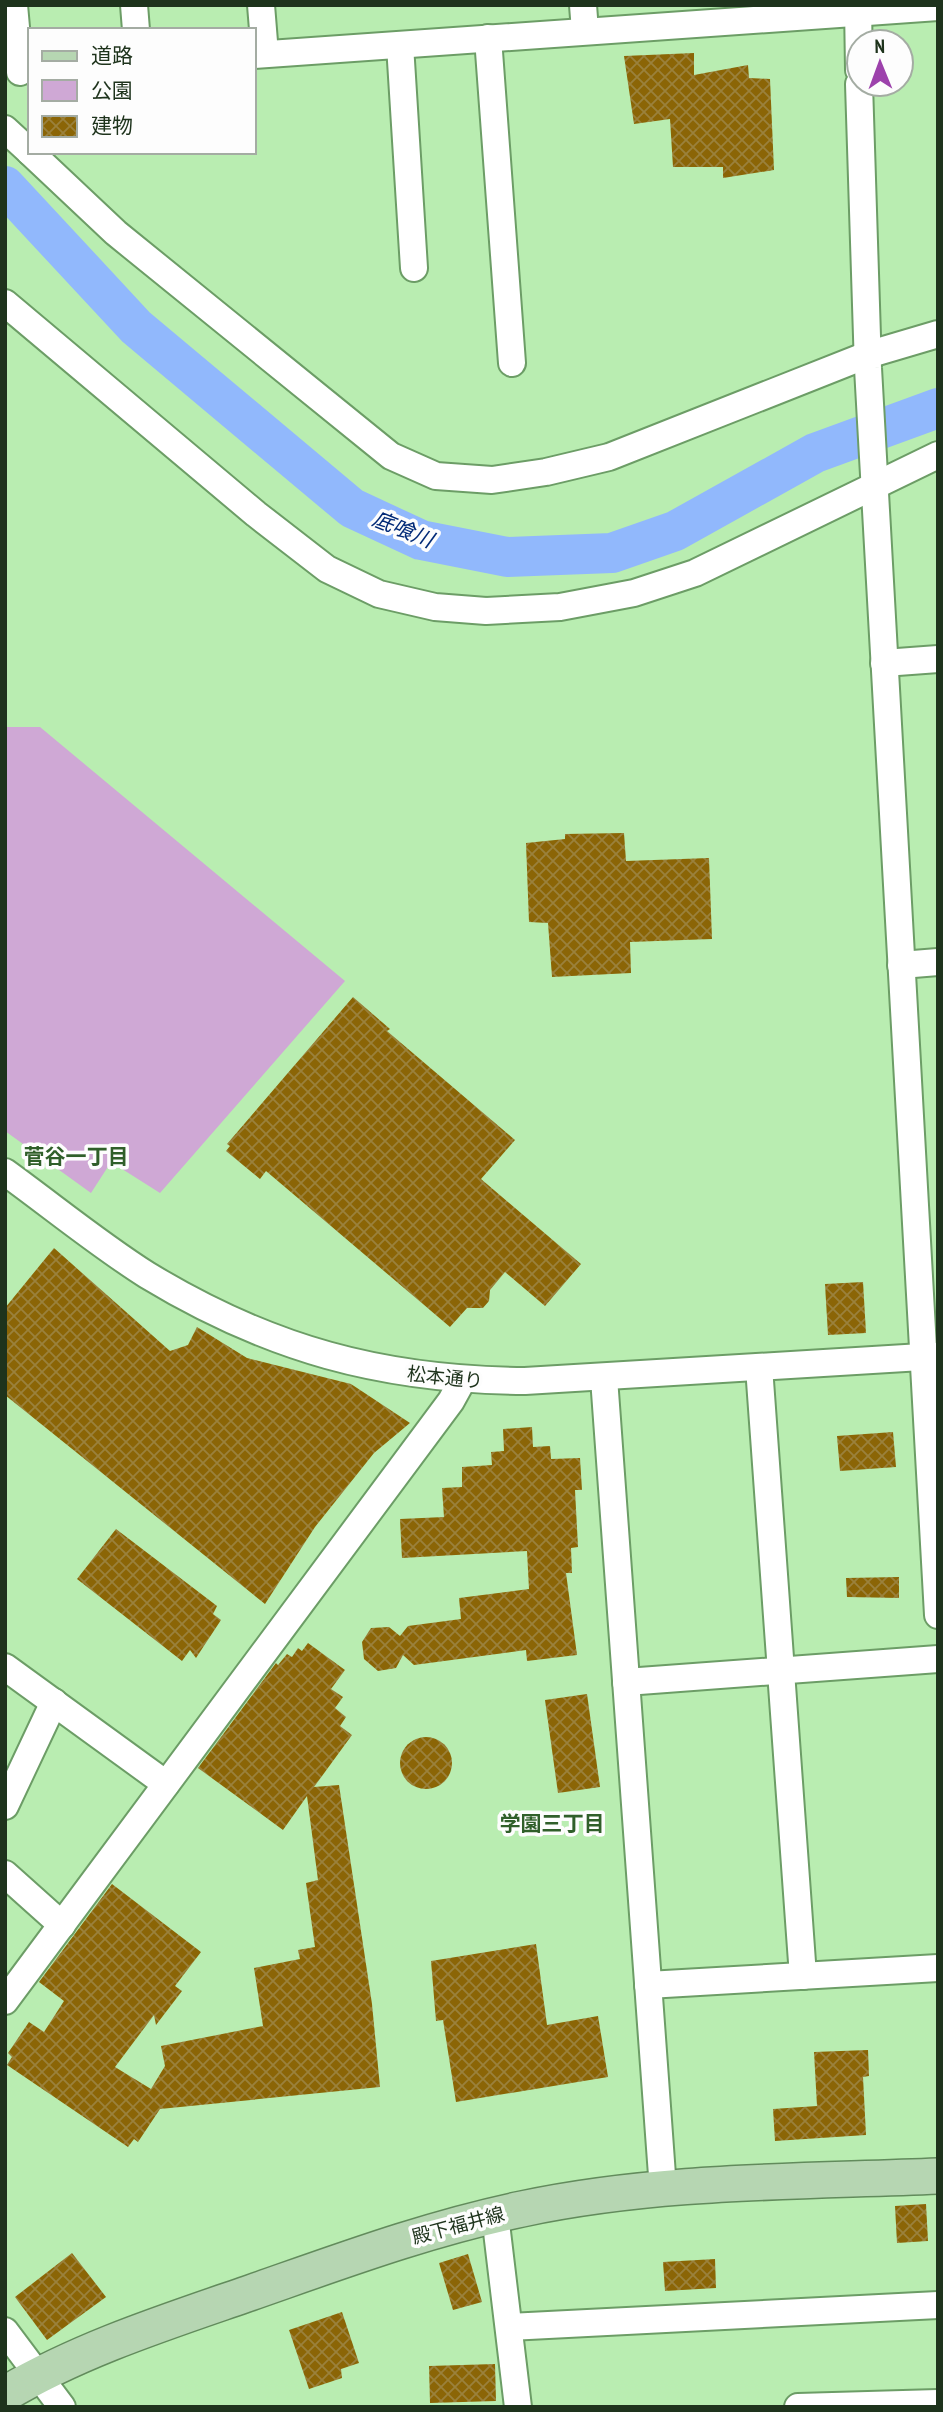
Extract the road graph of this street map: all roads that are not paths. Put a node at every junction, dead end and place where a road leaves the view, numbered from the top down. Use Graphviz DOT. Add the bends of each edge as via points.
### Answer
graph roads {
  1 [pos="14,5"];
  2 [pos="134,5"];
  3 [pos="261,5"];
  4 [pos="938,7"];
  5 [pos="857,9"];
  6 [pos="584,18"];
  7 [pos="136,28"];
  8 [pos="858,28"];
  9 [pos="488,38"];
  10 [pos="400,45"];
  11 [pos="259,55"];
  12 [pos="18,72"];
  13 [pos="859,98"];
  14 [pos="5,129"];
  15 [pos="28,150"];
  16 [pos="32,154"];
  17 [pos="414,268"];
  18 [pos="5,303"];
  19 [pos="938,334"];
  20 [pos="867,361"];
  21 [pos="512,363"];
  22 [pos="938,455"];
  23 [pos="874,478"];
  24 [pos="938,659"];
  25 [pos="884,663"];
  26 [pos="938,962"];
  27 [pos="901,965"];
  28 [pos="5,1172"];
  29 [pos="931,1356"];
  30 [pos="759,1367"];
  31 [pos="604,1378"];
  32 [pos="462,1381"];
  33 [pos="938,1615"];
  34 [pos="938,1659"];
  35 [pos="5,1667"];
  36 [pos="782,1671"];
  37 [pos="626,1682"];
  38 [pos="54,1702"];
  39 [pos="166,1784"];
  40 [pos="5,1806"];
  41 [pos="5,1874"];
  42 [pos="62,1925"];
  43 [pos="938,1968"];
  44 [pos="803,1976"];
  45 [pos="648,1985"];
  46 [pos="5,2001"];
  47 [pos="938,2176"];
  48 [pos="663,2189"];
  49 [pos="495,2215"];
  50 [pos="938,2305"];
  51 [pos="509,2327"];
  52 [pos="5,2331"];
  53 [pos="16,2383"];
  54 [pos="938,2403"];
  55 [pos="62,2407"];
  56 [pos="518,2407"];
  57 [pos="799,2407"];
  1 -- 12 [label="street"];
  2 -- 7 [label="street"];
  3 -- 11 [label="street"];
  4 -- 5 [label="street"];
  5 -- 6 [label="street"];
  5 -- 8 [label="street"];
  6 -- 9 [label="street"];
  9 -- 10 [label="street"];
  9 -- 21 [label="street"];
  10 -- 11 [label="street"];
  10 -- 17 [label="street"];
  13 -- 20 [label="street"];
  14 -- 15 [label="street"];
  16 -- 20 [label="street" via="116,233 391,456 436,476 492,480 609,457"];
  18 -- 23 [label="street" via="327,569 379,594 435,607 486,611 560,607 634,593 695,573"];
  19 -- 20 [label="street"];
  20 -- 23 [label="street"];
  22 -- 23 [label="street"];
  23 -- 25 [label="street"];
  24 -- 25 [label="street"];
  25 -- 27 [label="street"];
  26 -- 27 [label="street"];
  27 -- 29 [label="street"];
  28 -- 32 [label="street, 松本通り" via="145,1273 252,1331 368,1368"];
  29 -- 30 [label="street, 松本通り"];
  29 -- 33 [label="street"];
  30 -- 31 [label="street, 松本通り"];
  30 -- 36 [label="street"];
  31 -- 32 [label="street, 松本通り"];
  31 -- 37 [label="street"];
  32 -- 39 [label="street"];
  34 -- 36 [label="street"];
  35 -- 38 [label="street"];
  36 -- 37 [label="street"];
  36 -- 44 [label="street"];
  37 -- 45 [label="street"];
  38 -- 39 [label="street"];
  38 -- 40 [label="street"];
  39 -- 42 [label="street"];
  41 -- 42 [label="street"];
  42 -- 46 [label="street"];
  43 -- 44 [label="street"];
  44 -- 45 [label="street"];
  45 -- 48 [label="street"];
  47 -- 48 [label="main road, 殿下福井線"];
  48 -- 49 [label="main road, 殿下福井線" via="607,2194"];
  49 -- 51 [label="street"];
  49 -- 53 [label="main road, 殿下福井線" via="426,2232 175,2319"];
  50 -- 51 [label="street"];
  51 -- 56 [label="street"];
  52 -- 53 [label="street"];
  53 -- 55 [label="street"];
  54 -- 57 [label="street"];
}
